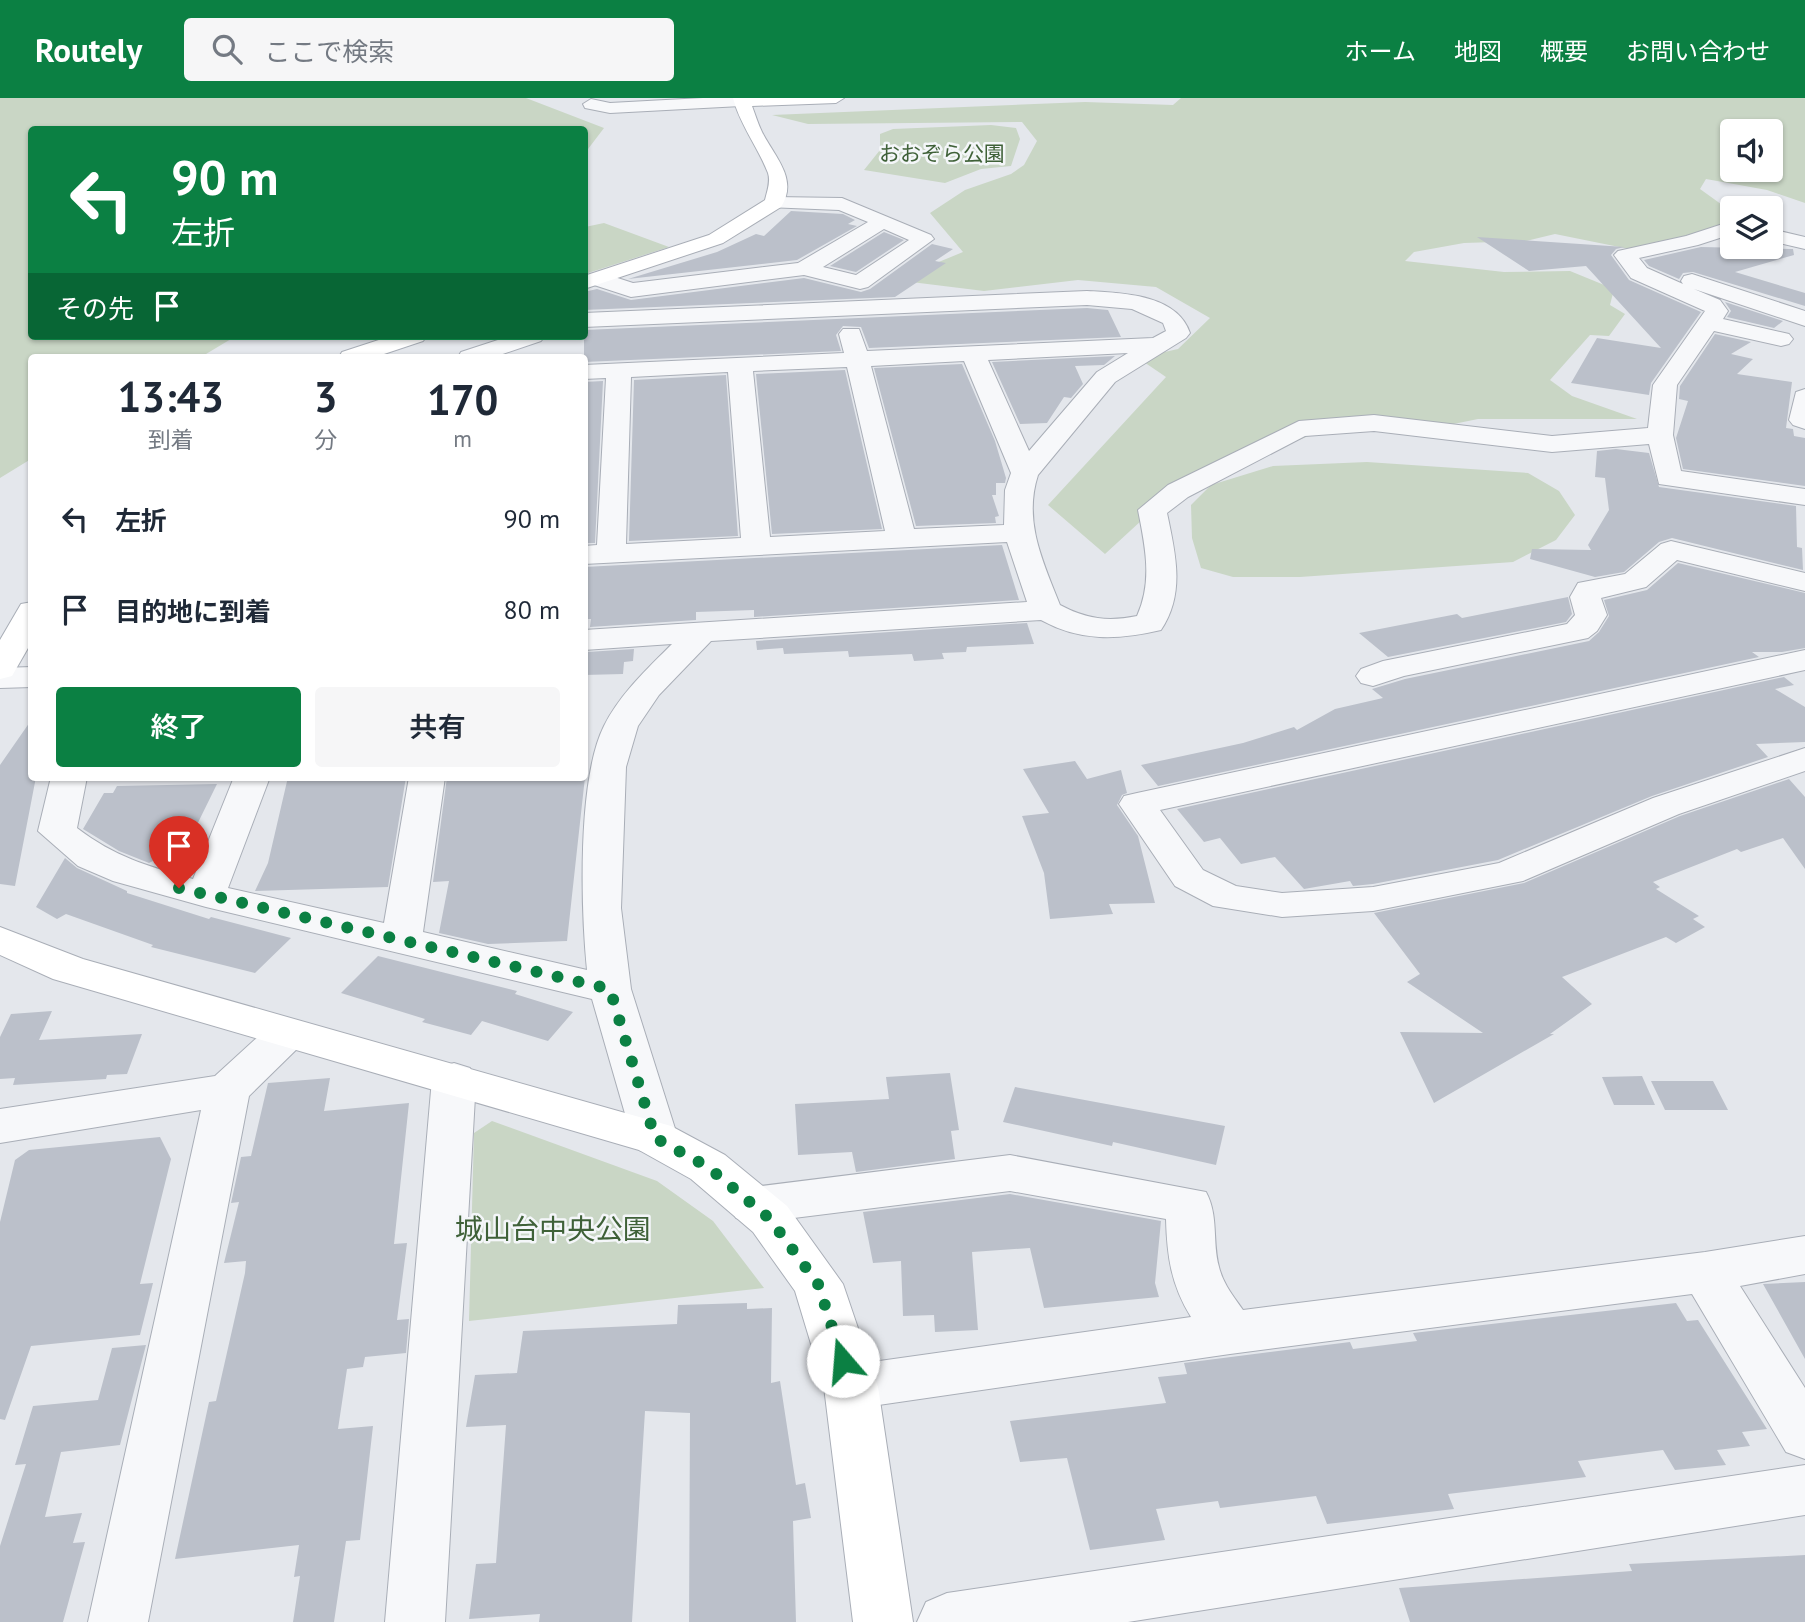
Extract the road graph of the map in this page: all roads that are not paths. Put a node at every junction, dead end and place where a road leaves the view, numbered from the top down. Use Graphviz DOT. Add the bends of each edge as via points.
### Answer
graph roads {
  1 [pos="836,98"];
  2 [pos="741,100"];
  3 [pos="641,102"];
  4 [pos="591,104"];
  5 [pos="774,203"];
  6 [pos="884,221"];
  7 [pos="1720,231"];
  8 [pos="1783,238"];
  9 [pos="1805,243"];
  10 [pos="1625,255"];
  11 [pos="804,269"];
  12 [pos="589,281"];
  13 [pos="845,308"];
  14 [pos="1805,319"];
  15 [pos="588,320"];
  16 [pos="1709,323"];
  17 [pos="1780,339"];
  18 [pos="403,340"];
  19 [pos="523,340"];
  20 [pos="1163,345"];
  21 [pos="972,353"];
  22 [pos="360,354"];
  23 [pos="486,354"];
  24 [pos="857,358"];
  25 [pos="740,364"];
  26 [pos="619,370"];
  27 [pos="588,372"];
  28 [pos="1805,397"];
  29 [pos="1805,421"];
  30 [pos="1660,435"];
  31 [pos="1024,473"];
  32 [pos="1805,498"];
  33 [pos="1018,533"];
  34 [pos="902,539"];
  35 [pos="757,546"];
  36 [pos="598,554"];
  37 [pos="1805,582"];
  38 [pos="1046,610"];
  39 [pos="28,618"];
  40 [pos="701,633"];
  41 [pos="588,640"];
  42 [pos="1805,660"];
  43 [pos="0,669"];
  44 [pos="1373,676"];
  45 [pos="28,677"];
  46 [pos="0,678"];
  47 [pos="1805,759"];
  48 [pos="68,781"];
  49 [pos="250,781"];
  50 [pos="426,781"];
  51 [pos="206,895"];
  52 [pos="0,940"];
  53 [pos="401,941"];
  54 [pos="610,989"];
  55 [pos="287,1034"];
  56 [pos="454,1079"];
  57 [pos="228,1090"];
  58 [pos="0,1126"];
  59 [pos="655,1138"];
  60 [pos="753,1205"];
  61 [pos="1805,1255"];
  62 [pos="1705,1272"];
  63 [pos="1230,1333"];
  64 [pos="851,1387"];
  65 [pos="1805,1435"];
  66 [pos="1805,1490"];
  67 [pos="118,1622"];
  68 [pos="415,1622"];
  69 [pos="883,1622"];
  70 [pos="947,1622"];
  1 -- 2 [label="street"];
  2 -- 3 [label="street"];
  2 -- 5 [label="street" via="777,173"];
  3 -- 4 [label="street" via="610,108"];
  5 -- 6 [label="street" via="842,204"];
  5 -- 12 [label="street" via="716,239"];
  6 -- 11 [label="street"];
  6 -- 11 [label="street" via="924,239 860,282"];
  7 -- 10 [label="street"];
  8 -- 9 [label="street"];
  10 -- 14 [label="street"];
  10 -- 16 [label="street" via="1639,273 1712,304 1717,311"];
  11 -- 12 [label="street" via="631,290"];
  13 -- 15 [label="street"];
  13 -- 20 [label="street" via="1122,300 1145,304 1174,320 1178,333"];
  13 -- 24 [label="street"];
  16 -- 17 [label="street"];
  16 -- 30 [label="street" via="1665,385"];
  18 -- 22 [label="street"];
  19 -- 23 [label="street"];
  20 -- 21 [label="street"];
  20 -- 31 [label="street" via="1106,377"];
  21 -- 24 [label="street"];
  21 -- 31 [label="street"];
  24 -- 25 [label="street"];
  24 -- 34 [label="street"];
  25 -- 26 [label="street"];
  25 -- 35 [label="street"];
  26 -- 27 [label="street"];
  26 -- 36 [label="street"];
  28 -- 29 [label="street" via="1801,420"];
  30 -- 32 [label="street" via="1669,478"];
  30 -- 38 [label="street" via="1552,444 1374,423 1299,429 1178,491 1152,510 1165,573 1161,602 1150,623 1112,632 1069,624"];
  31 -- 33 [label="street" via="1018,487"];
  33 -- 34 [label="street"];
  33 -- 38 [label="street"];
  34 -- 35 [label="street"];
  35 -- 36 [label="street"];
  37 -- 44 [label="street" via="1671,550 1643,580 1589,590 1585,597 1591,615 1577,631"];
  38 -- 40 [label="street"];
  39 -- 43 [label="street"];
  40 -- 41 [label="street"];
  40 -- 54 [label="street" via="646,689 621,726 608,767 601,908"];
  42 -- 47 [label="street" via="1137,804 1189,878 1227,897 1282,905 1373,900 1509,873 1665,806"];
  45 -- 46 [label="street"];
  48 -- 51 [label="street" via="57,831 92,858"];
  49 -- 51 [label="street"];
  50 -- 53 [label="street"];
  51 -- 53 [label="street"];
  52 -- 55 [label="street" via="68,969"];
  53 -- 54 [label="street"];
  54 -- 59 [label="street"];
  55 -- 56 [label="street"];
  55 -- 57 [label="street"];
  56 -- 59 [label="street"];
  56 -- 68 [label="street"];
  57 -- 58 [label="street"];
  57 -- 67 [label="street"];
  59 -- 60 [label="street" via="708,1167"];
  60 -- 63 [label="street" via="1010,1173 1189,1205 1193,1266 1203,1293"];
  60 -- 64 [label="street" via="770,1219 818,1284"];
  61 -- 62 [label="street"];
  62 -- 63 [label="street"];
  62 -- 65 [label="street"];
  63 -- 64 [label="street"];
  64 -- 69 [label="street"];
  66 -- 70 [label="street"];
}
